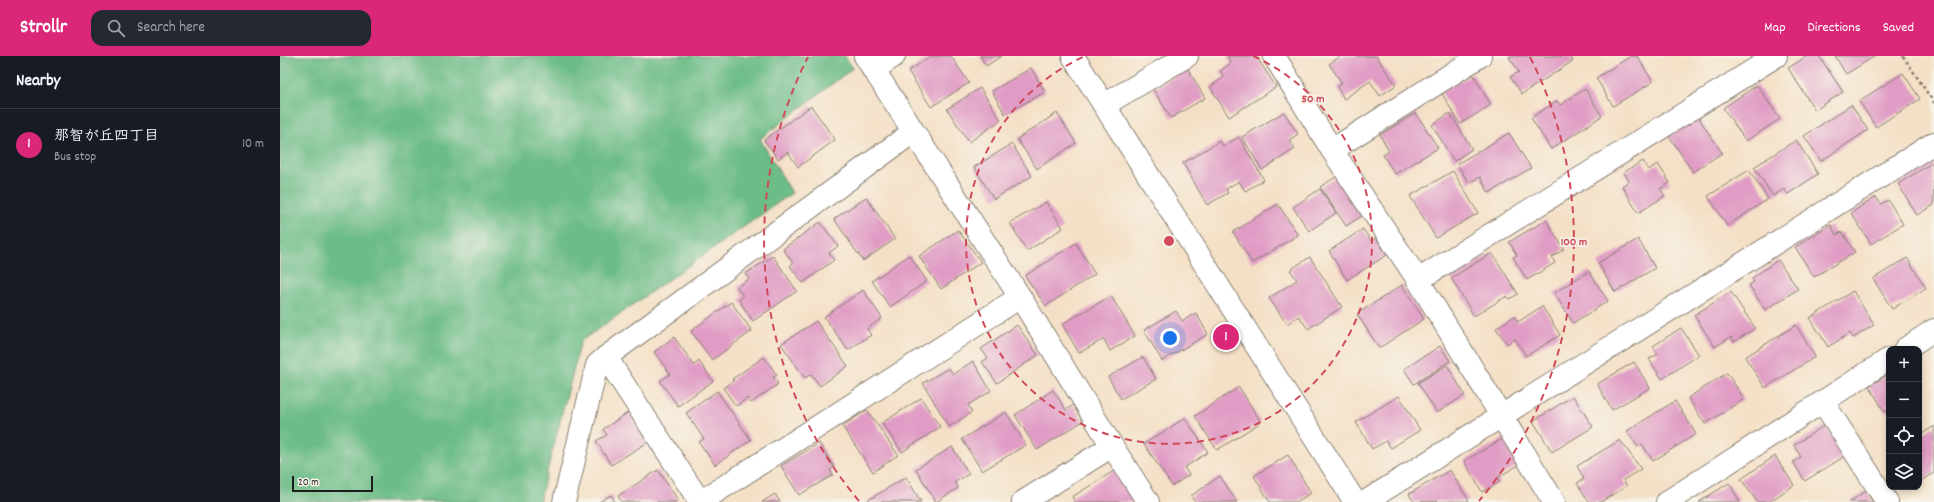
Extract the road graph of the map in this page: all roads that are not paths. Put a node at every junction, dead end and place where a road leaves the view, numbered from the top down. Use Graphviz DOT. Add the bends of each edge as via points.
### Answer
graph roads {
  1 [pos="894,56"];
  2 [pos="1073,56"];
  3 [pos="1187,56"];
  4 [pos="1274,56"];
  5 [pos="1480,56"];
  6 [pos="1776,56"];
  7 [pos="869,63"];
  8 [pos="1104,105"];
  9 [pos="913,132"];
  10 [pos="1934,143"];
  11 [pos="1332,150"];
  12 [pos="1418,280"];
  13 [pos="1020,297"];
  14 [pos="1934,330"];
  15 [pos="1910,346"];
  16 [pos="606,357"];
  17 [pos="1886,361"];
  18 [pos="1823,402"];
  19 [pos="1501,417"];
  20 [pos="1112,446"];
  21 [pos="564,502"];
  22 [pos="700,502"];
  23 [pos="1023,502"];
  24 [pos="1148,502"];
  25 [pos="1355,502"];
  26 [pos="1365,502"];
  27 [pos="1554,502"];
  28 [pos="1667,502"];
  29 [pos="1887,502"];
  1 -- 7 [label="street"];
  2 -- 8 [label="street"];
  3 -- 8 [label="street"];
  4 -- 11 [label="street"];
  5 -- 11 [label="street"];
  6 -- 12 [label="street"];
  7 -- 9 [label="street"];
  8 -- 25 [label="street"];
  9 -- 13 [label="street"];
  9 -- 16 [label="street"];
  10 -- 19 [label="street"];
  11 -- 12 [label="street"];
  12 -- 19 [label="street"];
  13 -- 20 [label="street"];
  13 -- 22 [label="street"];
  14 -- 15 [label="street"];
  16 -- 21 [label="street" via="597,365"];
  16 -- 22 [label="street"];
  17 -- 18 [label="street"];
  18 -- 28 [label="street"];
  18 -- 29 [label="street"];
  19 -- 26 [label="street"];
  19 -- 27 [label="street"];
  20 -- 23 [label="street"];
  20 -- 24 [label="street"];
}
